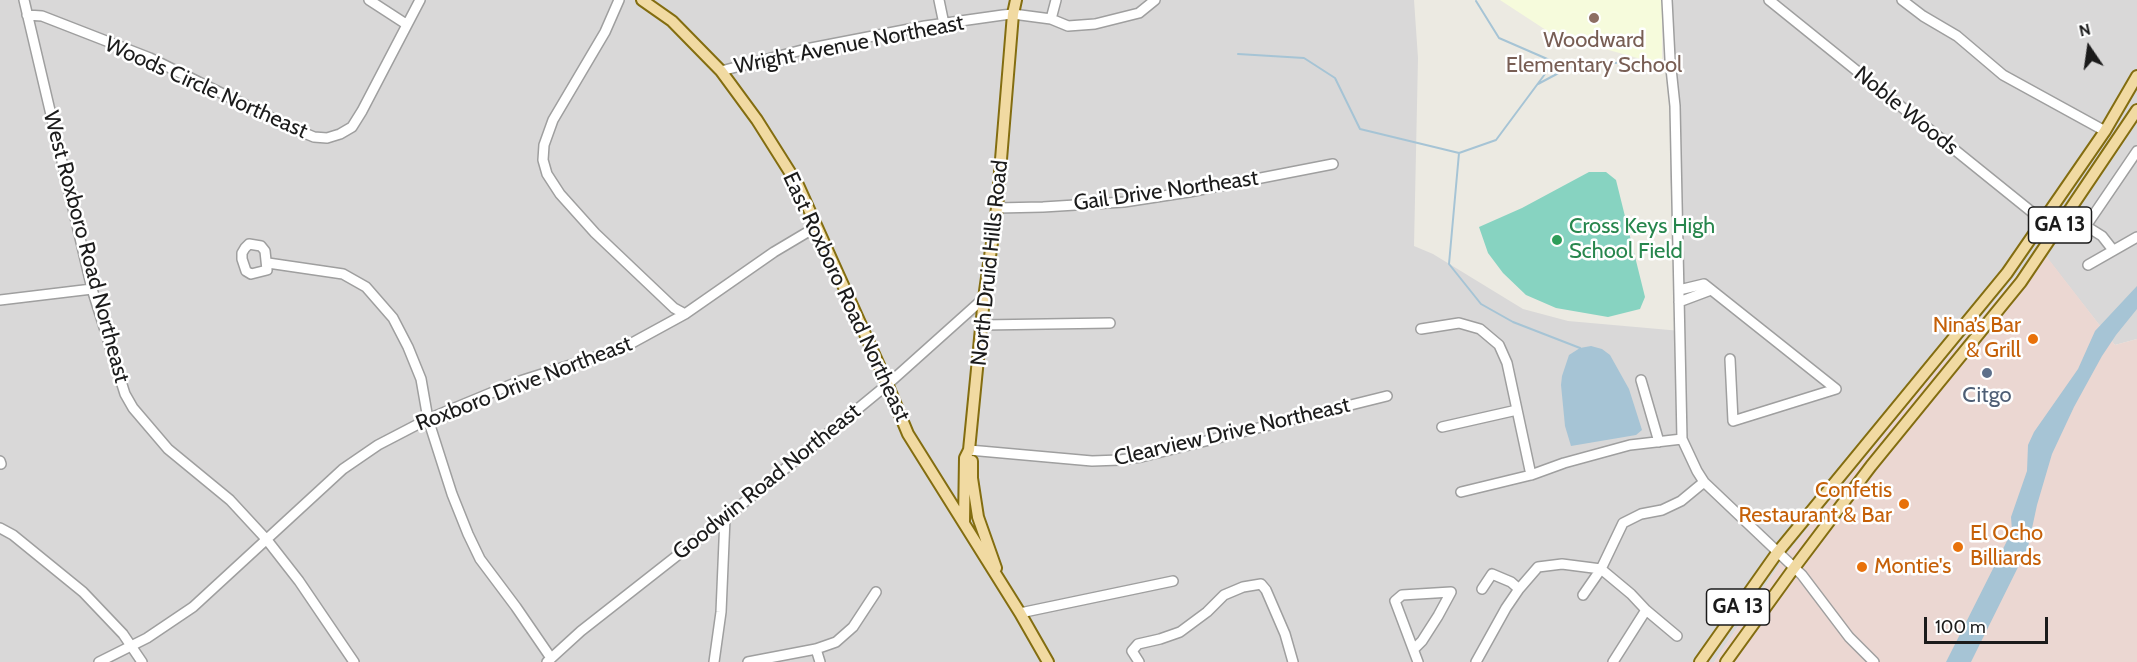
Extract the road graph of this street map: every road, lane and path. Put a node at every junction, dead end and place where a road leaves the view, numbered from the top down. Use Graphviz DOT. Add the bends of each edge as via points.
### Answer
graph roads {
  1 [pos="24,0"];
  2 [pos="369,0"];
  3 [pos="420,0"];
  4 [pos="619,0"];
  5 [pos="642,0"];
  6 [pos="939,0"];
  7 [pos="1016,0"];
  8 [pos="1056,0"];
  9 [pos="1155,0"];
  10 [pos="1667,0"];
  11 [pos="1769,0"];
  12 [pos="1902,0"];
  13 [pos="1013,14"];
  14 [pos="27,15"];
  15 [pos="1051,19"];
  16 [pos="406,24"];
  17 [pos="944,24"];
  18 [pos="721,71"];
  19 [pos="2137,76"];
  20 [pos="2137,110"];
  21 [pos="2105,131"];
  22 [pos="2137,150"];
  23 [pos="1333,164"];
  24 [pos="997,208"];
  25 [pos="2043,221"];
  26 [pos="2062,222"];
  27 [pos="2086,226"];
  28 [pos="816,227"];
  29 [pos="2137,237"];
  30 [pos="2113,250"];
  31 [pos="268,263"];
  32 [pos="2088,265"];
  33 [pos="1707,287"];
  34 [pos="93,289"];
  35 [pos="1679,290"];
  36 [pos="984,298"];
  37 [pos="0,300"];
  38 [pos="1679,302"];
  39 [pos="685,314"];
  40 [pos="1110,323"];
  41 [pos="983,325"];
  42 [pos="1421,329"];
  43 [pos="1730,359"];
  44 [pos="1641,381"];
  45 [pos="888,384"];
  46 [pos="1387,396"];
  47 [pos="1517,410"];
  48 [pos="428,419"];
  49 [pos="1442,427"];
  50 [pos="1682,440"];
  51 [pos="1659,442"];
  52 [pos="969,450"];
  53 [pos="1531,475"];
  54 [pos="1704,482"];
  55 [pos="1461,492"];
  56 [pos="725,518"];
  57 [pos="964,525"];
  58 [pos="0,528"];
  59 [pos="267,540"];
  60 [pos="1777,553"];
  61 [pos="1601,568"];
  62 [pos="1794,568"];
  63 [pos="1173,581"];
  64 [pos="1003,588"];
  65 [pos="1482,589"];
  66 [pos="1519,589"];
  67 [pos="876,592"];
  68 [pos="1583,596"];
  69 [pos="1646,610"];
  70 [pos="1020,613"];
  71 [pos="1677,636"];
  72 [pos="132,647"];
  73 [pos="816,649"];
  74 [pos="1414,649"];
  75 [pos="549,660"];
  76 [pos="99,662"];
  77 [pos="142,662"];
  78 [pos="354,662"];
  79 [pos="714,662"];
  80 [pos="748,662"];
  81 [pos="820,662"];
  82 [pos="1048,662"];
  83 [pos="1139,662"];
  84 [pos="1293,662"];
  85 [pos="1418,662"];
  86 [pos="1476,662"];
  87 [pos="1613,662"];
  88 [pos="1700,662"];
  89 [pos="1726,662"];
  90 [pos="1874,662"];
  1 -- 14 [label="street, West Roxboro Road Northeast"];
  2 -- 16 [label="street"];
  3 -- 16 [label="street, Woods Circle Northeast"];
  4 -- 39 [label="street" via="605,32 553,120 543,159 560,194 595,233"];
  5 -- 18 [label="main road, East Roxboro Road Northeast" via="672,21"];
  6 -- 17 [label="street"];
  7 -- 13 [label="main road, North Druid Hills Road"];
  8 -- 15 [label="street"];
  9 -- 15 [label="street, Wright Avenue Northeast" via="1140,13 1095,24 1068,26"];
  10 -- 35 [label="street" via="1675,106"];
  11 -- 25 [label="street, Noble Woods"];
  12 -- 21 [label="street" via="1957,36 2003,75"];
  13 -- 15 [label="street, Wright Avenue Northeast"];
  13 -- 17 [label="street, Wright Avenue Northeast"];
  13 -- 24 [label="main road, North Druid Hills Road"];
  14 -- 16 [label="street, Woods Circle Northeast" via="42,16 150,58 292,128 327,138 352,127"];
  14 -- 34 [label="street, West Roxboro Road Northeast"];
  17 -- 18 [label="street, Wright Avenue Northeast" via="806,49"];
  18 -- 28 [label="main road, East Roxboro Road Northeast" via="798,185"];
  19 -- 21 [label="main road, GA 13"];
  20 -- 26 [label="main road, GA 13"];
  21 -- 25 [label="main road, GA 13"];
  22 -- 27 [label="street"];
  23 -- 24 [label="street, Gail Drive Northeast" via="1124,202"];
  24 -- 36 [label="main road, North Druid Hills Road"];
  25 -- 60 [label="main road, GA 13" via="2000,282"];
  26 -- 27 [label="street"];
  26 -- 62 [label="main road, GA 13" via="2014,291 1877,458"];
  27 -- 30 [label="street" via="2102,236"];
  28 -- 39 [label="street, Roxboro Drive Northeast"];
  28 -- 45 [label="main road, East Roxboro Road Northeast"];
  29 -- 30 [label="street"];
  30 -- 32 [label="street"];
  31 -- 48 [label="street" via="343,274 366,287 393,318 408,347 421,379"];
  33 -- 35 [label="street"];
  33 -- 38 [label="street"];
  33 -- 43 [label="street" via="1836,389 1733,421"];
  34 -- 37 [label="street"];
  34 -- 59 [label="street, West Roxboro Road Northeast" via="118,377 133,408 168,448 230,500"];
  35 -- 38 [label="street"];
  36 -- 41 [label="main road, North Druid Hills Road"];
  36 -- 45 [label="street, Goodwin Road Northeast"];
  38 -- 50 [label="street"];
  39 -- 48 [label="street, Roxboro Drive Northeast" via="621,349 519,381"];
  40 -- 41 [label="street"];
  41 -- 52 [label="main road, North Druid Hills Road"];
  42 -- 47 [label="street" via="1459,323 1480,329 1499,345"];
  44 -- 51 [label="street"];
  45 -- 56 [label="street, Goodwin Road Northeast"];
  45 -- 57 [label="main road, East Roxboro Road Northeast" via="908,434"];
  46 -- 52 [label="street, Clearview Drive Northeast" via="1120,460"];
  47 -- 49 [label="street"];
  47 -- 53 [label="street"];
  48 -- 59 [label="street, Roxboro Drive Northeast" via="343,469"];
  48 -- 75 [label="street" via="452,494 480,558"];
  50 -- 51 [label="street"];
  50 -- 54 [label="street"];
  51 -- 53 [label="street" via="1630,445"];
  52 -- 57 [label="main road, North Druid Hills Road" via="965,458"];
  52 -- 64 [label="main road" via="978,517"];
  53 -- 55 [label="street"];
  54 -- 60 [label="street"];
  54 -- 61 [label="street" via="1681,501 1623,523"];
  56 -- 75 [label="street, Goodwin Road Northeast"];
  56 -- 79 [label="street" via="721,612"];
  57 -- 64 [label="main road, East Roxboro Road Northeast"];
  58 -- 72 [label="street" via="14,535 83,592"];
  59 -- 72 [label="street, Roxboro Drive Northeast" via="193,607"];
  59 -- 78 [label="street, West Roxboro Road Northeast"];
  60 -- 62 [label="street"];
  60 -- 88 [label="main road, GA 13"];
  61 -- 66 [label="street" via="1562,564 1538,567"];
  61 -- 68 [label="street"];
  61 -- 69 [label="street"];
  62 -- 89 [label="main road, GA 13"];
  62 -- 90 [label="street"];
  63 -- 70 [label="street"];
  64 -- 70 [label="main road"];
  65 -- 66 [label="street" via="1492,574"];
  66 -- 86 [label="street"];
  67 -- 73 [label="street" via="853,627 836,642"];
  69 -- 71 [label="street"];
  69 -- 87 [label="street"];
  70 -- 82 [label="main road"];
  72 -- 76 [label="street, Roxboro Drive Northeast"];
  72 -- 77 [label="street"];
  73 -- 80 [label="street"];
  73 -- 81 [label="street"];
  74 -- 74 [label="street" via="1422,641 1451,592 1402,595 1395,601"];
  74 -- 85 [label="street"];
  83 -- 84 [label="street" via="1132,651 1138,644 1180,632 1224,595 1261,584 1285,634"];
}
